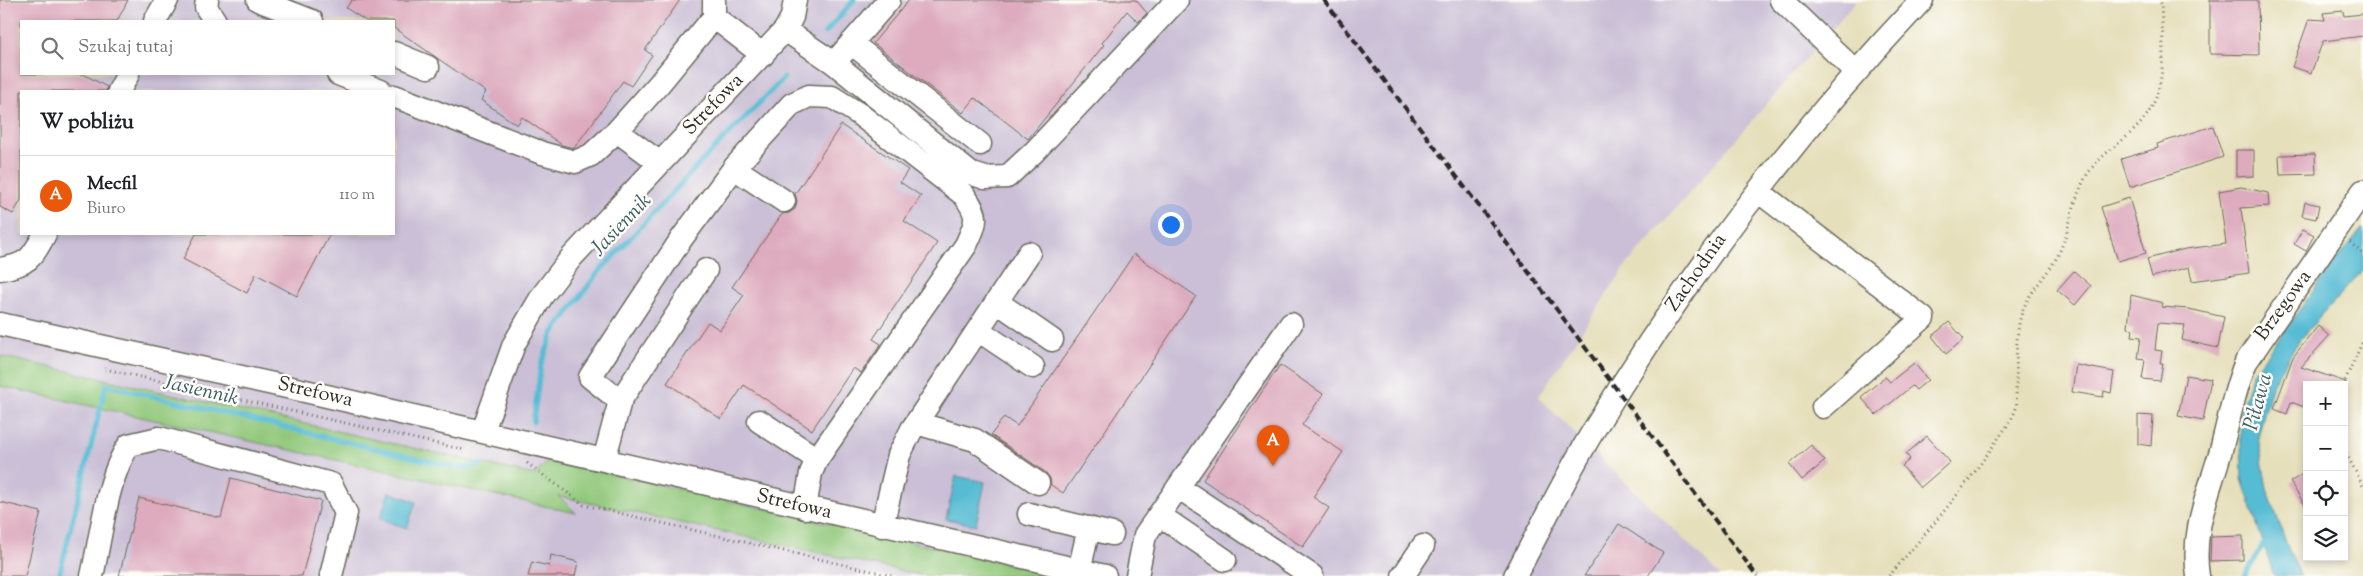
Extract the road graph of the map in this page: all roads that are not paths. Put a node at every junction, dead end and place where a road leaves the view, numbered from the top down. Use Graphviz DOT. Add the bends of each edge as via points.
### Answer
graph roads {
  1 [pos="167,0"];
  2 [pos="207,0"];
  3 [pos="258,0"];
  4 [pos="795,0"];
  5 [pos="889,0"];
  6 [pos="1177,0"];
  7 [pos="1781,0"];
  8 [pos="1922,0"];
  9 [pos="714,9"];
  10 [pos="156,20"];
  11 [pos="214,20"];
  12 [pos="309,20"];
  13 [pos="785,30"];
  14 [pos="851,43"];
  15 [pos="395,53"];
  16 [pos="763,55"];
  17 [pos="834,63"];
  18 [pos="428,67"];
  19 [pos="1856,72"];
  20 [pos="127,75"];
  21 [pos="341,75"];
  22 [pos="120,90"];
  23 [pos="378,90"];
  24 [pos="395,96"];
  25 [pos="617,130"];
  26 [pos="980,144"];
  27 [pos="660,163"];
  28 [pos="734,168"];
  29 [pos="1758,191"];
  30 [pos="2363,191"];
  31 [pos="784,201"];
  32 [pos="44,235"];
  33 [pos="1030,253"];
  34 [pos="0,269"];
  35 [pos="706,270"];
  36 [pos="996,302"];
  37 [pos="0,324"];
  38 [pos="1291,324"];
  39 [pos="978,330"];
  40 [pos="1052,340"];
  41 [pos="1033,367"];
  42 [pos="620,401"];
  43 [pos="1823,407"];
  44 [pos="759,421"];
  45 [pos="916,423"];
  46 [pos="483,432"];
  47 [pos="817,459"];
  48 [pos="604,460"];
  49 [pos="1038,483"];
  50 [pos="1178,487"];
  51 [pos="805,508"];
  52 [pos="1029,514"];
  53 [pos="1159,514"];
  54 [pos="882,526"];
  55 [pos="1089,528"];
  56 [pos="1112,534"];
  57 [pos="1423,546"];
  58 [pos="1225,560"];
  59 [pos="1079,571"];
  60 [pos="92,576"];
  61 [pos="331,576"];
  62 [pos="1106,576"];
  63 [pos="1137,576"];
  64 [pos="1312,576"];
  65 [pos="1403,576"];
  66 [pos="1515,576"];
  67 [pos="2198,576"];
  1 -- 10 [label="street"];
  2 -- 11 [label="street" via="206,7"];
  3 -- 12 [label="street"];
  4 -- 13 [label="street, Strefowa" via="792,17"];
  5 -- 14 [label="street"];
  6 -- 17 [label="street" via="1007,178 985,178 970,173"];
  7 -- 19 [label="street"];
  8 -- 19 [label="street, Zachodnia"];
  9 -- 16 [label="street"];
  9 -- 25 [label="street"];
  13 -- 16 [label="street, Strefowa"];
  13 -- 17 [label="street"];
  14 -- 17 [label="street"];
  14 -- 26 [label="street"];
  15 -- 18 [label="street"];
  16 -- 27 [label="street, Strefowa"];
  19 -- 29 [label="street, Zachodnia"];
  20 -- 22 [label="street"];
  21 -- 23 [label="street"];
  24 -- 25 [label="street" via="542,153 575,162 591,155"];
  25 -- 27 [label="street"];
  27 -- 46 [label="street, Strefowa" via="571,258 542,296 514,344"];
  28 -- 31 [label="street"];
  28 -- 42 [label="street" via="682,238 590,377"];
  28 -- 47 [label="street" via="792,104 809,96 832,97 964,195 975,211 976,224 966,245"];
  29 -- 43 [label="street" via="1923,318"];
  29 -- 66 [label="street, Zachodnia" via="1679,298 1618,391"];
  30 -- 67 [label="street, Brzegowa" via="2246,362 2238,380 2198,524"];
  32 -- 34 [label="street" via="33,257 16,266"];
  33 -- 36 [label="street"];
  35 -- 42 [label="street"];
  36 -- 39 [label="street"];
  36 -- 40 [label="street"];
  37 -- 46 [label="street, Strefowa"];
  38 -- 50 [label="street"];
  39 -- 41 [label="street"];
  39 -- 45 [label="street"];
  42 -- 48 [label="street"];
  44 -- 47 [label="street"];
  45 -- 49 [label="street" via="975,440"];
  45 -- 54 [label="street" via="899,456"];
  46 -- 48 [label="street, Strefowa"];
  47 -- 51 [label="street"];
  48 -- 51 [label="street, Strefowa"];
  50 -- 53 [label="street"];
  50 -- 64 [label="street"];
  51 -- 54 [label="street, Strefowa"];
  52 -- 55 [label="street"];
  53 -- 58 [label="street"];
  53 -- 63 [label="street" via="1146,535"];
  54 -- 59 [label="street, Strefowa"];
  55 -- 56 [label="street"];
  55 -- 59 [label="street"];
  57 -- 65 [label="street"];
  59 -- 62 [label="street, Strefowa"];
  60 -- 61 [label="street" via="122,455 129,445 159,438 331,484 346,513"];
}
